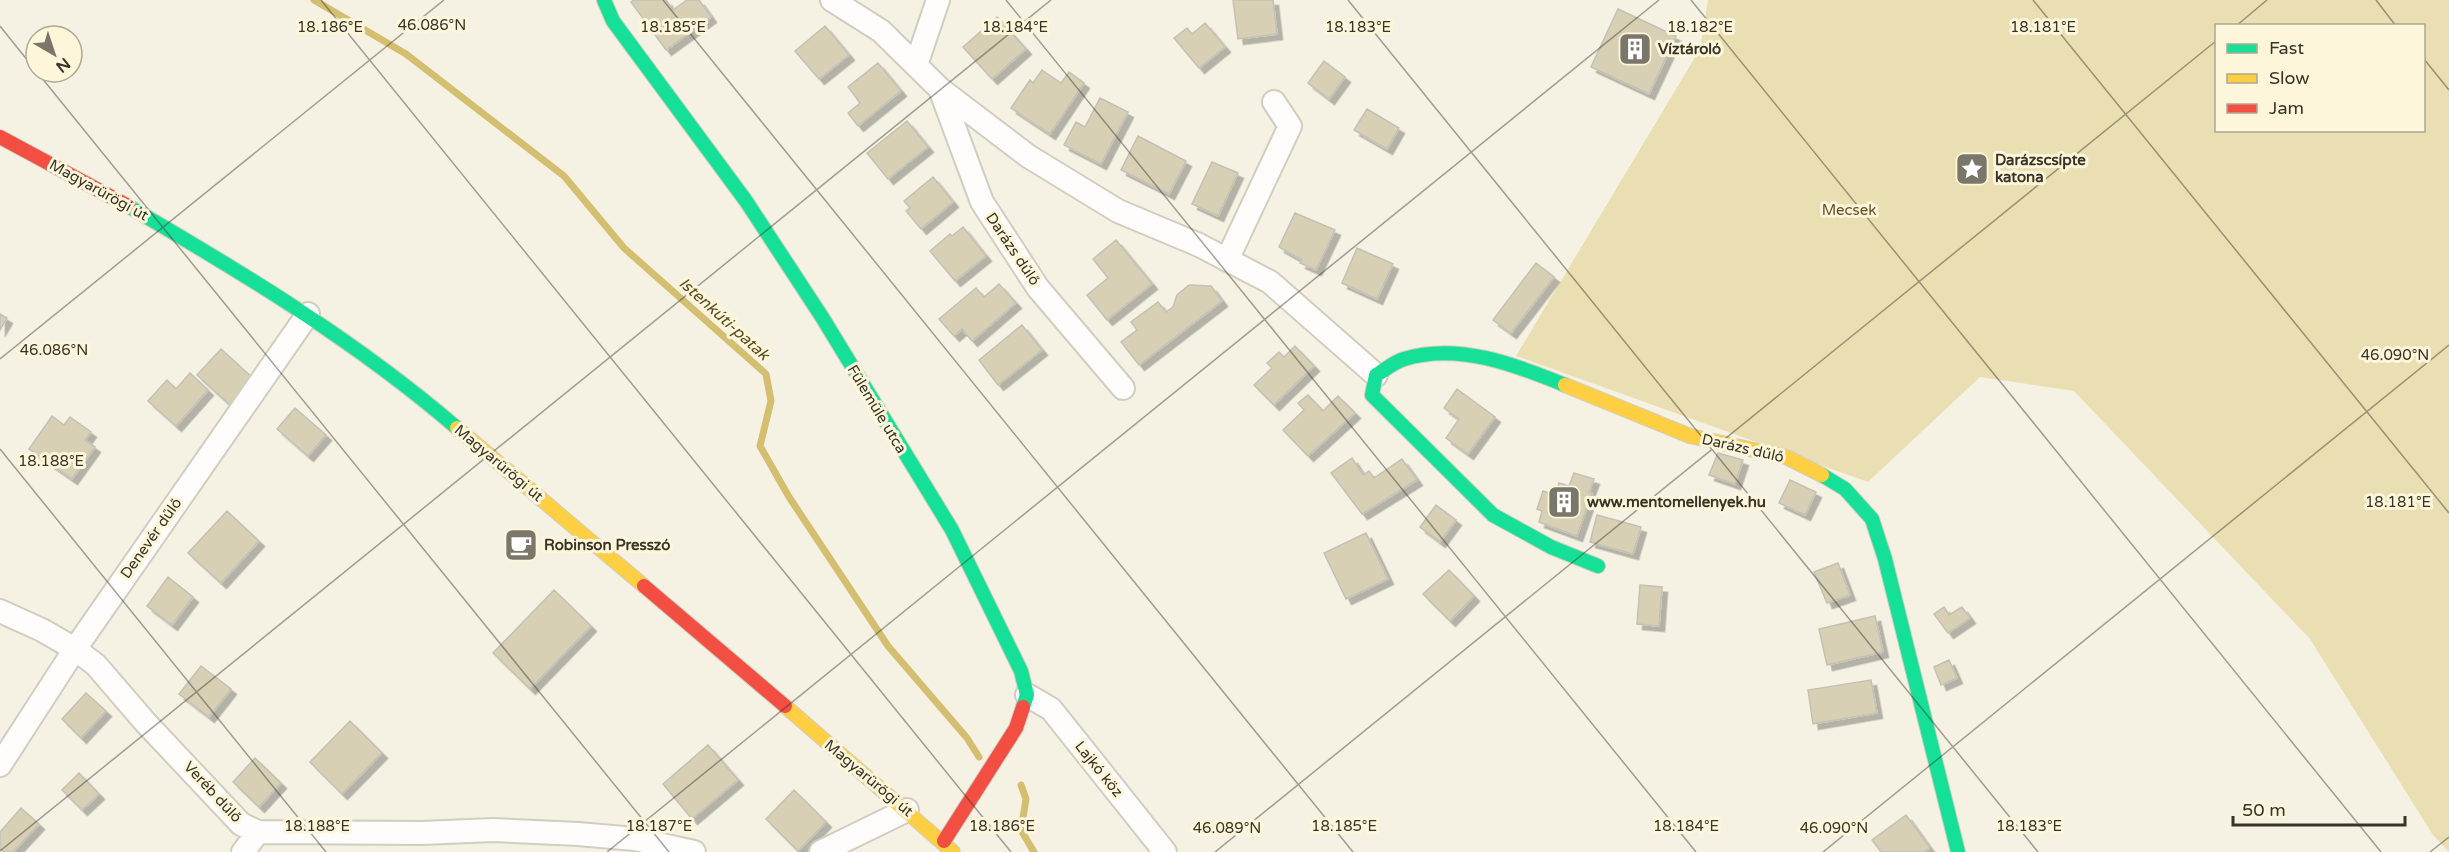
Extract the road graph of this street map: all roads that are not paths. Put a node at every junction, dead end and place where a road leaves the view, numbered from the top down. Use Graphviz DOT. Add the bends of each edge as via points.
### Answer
graph roads {
  1 [pos="604,0"];
  2 [pos="832,0"];
  3 [pos="938,0"];
  4 [pos="916,65"];
  5 [pos="940,89"];
  6 [pos="1274,102"];
  7 [pos="0,137"];
  8 [pos="1227,260"];
  9 [pos="308,314"];
  10 [pos="1376,375"];
  11 [pos="1123,388"];
  12 [pos="1598,566"];
  13 [pos="0,611"];
  14 [pos="75,649"];
  15 [pos="1027,695"];
  16 [pos="0,765"];
  17 [pos="907,810"];
  18 [pos="258,832"];
  19 [pos="944,842"];
  20 [pos="243,852"];
  21 [pos="694,852"];
  22 [pos="820,852"];
  23 [pos="953,852"];
  24 [pos="1165,852"];
  25 [pos="1958,852"];
  1 -- 15 [label="street, Fülemüle utca" via="612,21 746,201 952,530 1021,670"];
  2 -- 4 [label="street, Darázs dűlő" via="881,31"];
  3 -- 4 [label="street"];
  4 -- 5 [label="street, Darázs dűlő"];
  5 -- 8 [label="street, Darázs dűlő" via="1028,156 1118,211"];
  5 -- 11 [label="street, Darázs dűlő" via="982,202 1038,288"];
  6 -- 8 [label="street" via="1290,126"];
  7 -- 9 [label="street, Magyarürögi út" via="98,188"];
  8 -- 10 [label="street, Darázs dűlő" via="1270,282"];
  9 -- 14 [label="street, Denevér dűlő"];
  9 -- 17 [label="street, Magyarürögi út" via="447,419"];
  10 -- 12 [label="street" via="1372,395 1493,515 1551,547"];
  10 -- 25 [label="street, Darázs dűlő" via="1402,359 1449,352 1518,366 1690,436 1786,457 1845,489 1872,519 1885,559"];
  13 -- 14 [label="street, Veréb dűlő"];
  14 -- 16 [label="street, Denevér dűlő"];
  14 -- 18 [label="street, Veréb dűlő" via="96,665 241,824"];
  15 -- 19 [label="street" via="1016,728"];
  15 -- 24 [label="street, Lajkó köz" via="1051,709"];
  17 -- 19 [label="street, Magyarürögi út"];
  17 -- 22 [label="street"];
  18 -- 20 [label="street"];
  18 -- 21 [label="street, Veréb dűlő" via="493,830 635,839"];
  19 -- 23 [label="street, Magyarürögi út"];
}
